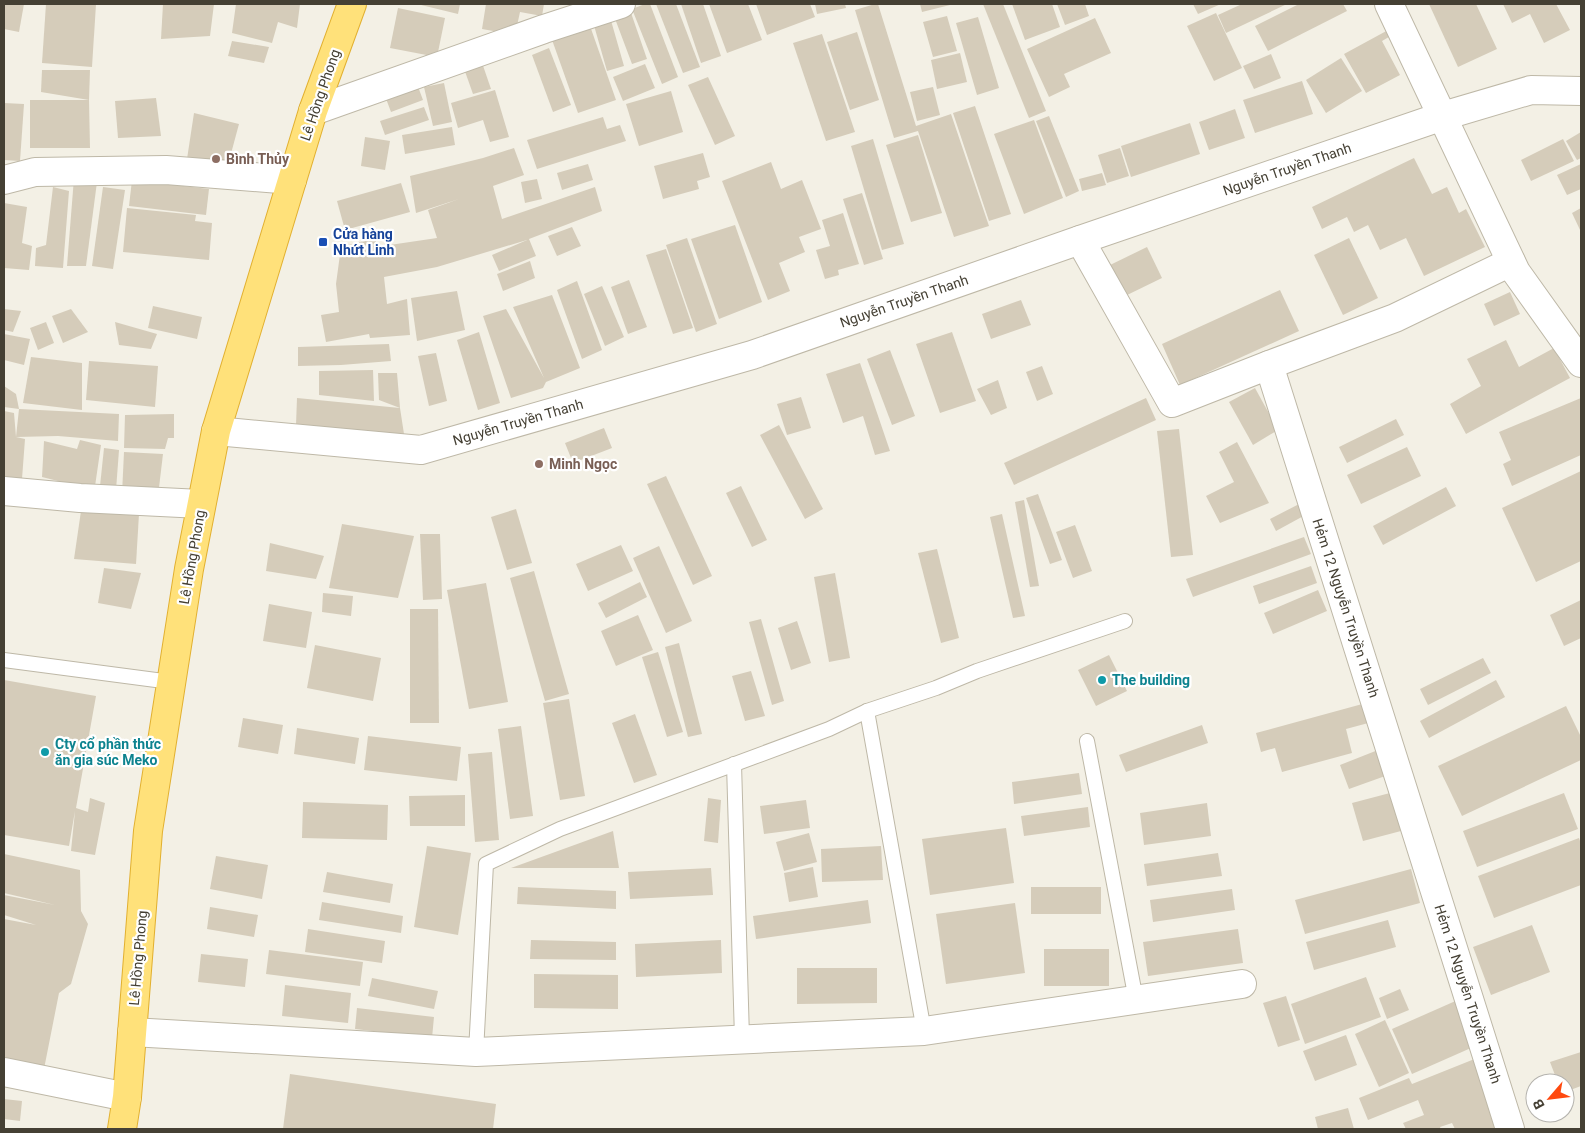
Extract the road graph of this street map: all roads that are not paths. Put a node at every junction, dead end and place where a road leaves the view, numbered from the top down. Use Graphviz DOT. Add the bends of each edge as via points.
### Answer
graph roads {
  1 [pos="352,4"];
  2 [pos="621,4"];
  3 [pos="1390,4"];
  4 [pos="1581,91"];
  5 [pos="313,111"];
  6 [pos="1443,116"];
  7 [pos="4,180"];
  8 [pos="292,180"];
  9 [pos="1080,240"];
  10 [pos="1511,262"];
  11 [pos="1581,363"];
  12 [pos="1269,365"];
  13 [pos="216,431"];
  14 [pos="4,491"];
  15 [pos="201,504"];
  16 [pos="1125,621"];
  17 [pos="4,660"];
  18 [pos="172,682"];
  19 [pos="867,711"];
  20 [pos="1087,741"];
  21 [pos="734,764"];
  22 [pos="1242,984"];
  23 [pos="1136,1000"];
  24 [pos="132,1032"];
  25 [pos="924,1032"];
  26 [pos="742,1038"];
  27 [pos="476,1052"];
  28 [pos="4,1072"];
  29 [pos="127,1097"];
  30 [pos="122,1129"];
  31 [pos="1510,1129"];
  1 -- 5 [label="highway, Lê Hồng Phong"];
  2 -- 5 [label="street"];
  3 -- 6 [label="street"];
  4 -- 6 [label="street, Nguyễn Truyền Thanh" via="1531,90"];
  5 -- 8 [label="highway, Lê Hồng Phong"];
  6 -- 9 [label="street, Nguyễn Truyền Thanh"];
  6 -- 10 [label="street"];
  7 -- 8 [label="street" via="35,172 166,170"];
  8 -- 13 [label="highway, Lê Hồng Phong"];
  9 -- 12 [label="street" via="1172,403"];
  9 -- 13 [label="street, Nguyễn Truyền Thanh" via="752,355 421,450"];
  10 -- 11 [label="street"];
  10 -- 12 [label="street" via="1395,318"];
  12 -- 31 [label="street, Hẻm 12 Nguyễn Truyền Thanh"];
  13 -- 15 [label="highway, Lê Hồng Phong"];
  14 -- 15 [label="street"];
  15 -- 18 [label="highway, Lê Hồng Phong"];
  16 -- 19 [label="lane"];
  17 -- 18 [label="lane"];
  18 -- 24 [label="highway, Lê Hồng Phong" via="148,831"];
  19 -- 21 [label="lane" via="829,729"];
  19 -- 25 [label="lane"];
  20 -- 23 [label="lane"];
  21 -- 26 [label="lane"];
  21 -- 27 [label="lane" via="560,829 486,864"];
  22 -- 23 [label="street"];
  23 -- 25 [label="street"];
  24 -- 27 [label="street"];
  24 -- 29 [label="highway, Lê Hồng Phong"];
  25 -- 26 [label="street"];
  26 -- 27 [label="street"];
  28 -- 29 [label="street"];
  29 -- 30 [label="highway, Lê Hồng Phong"];
}
